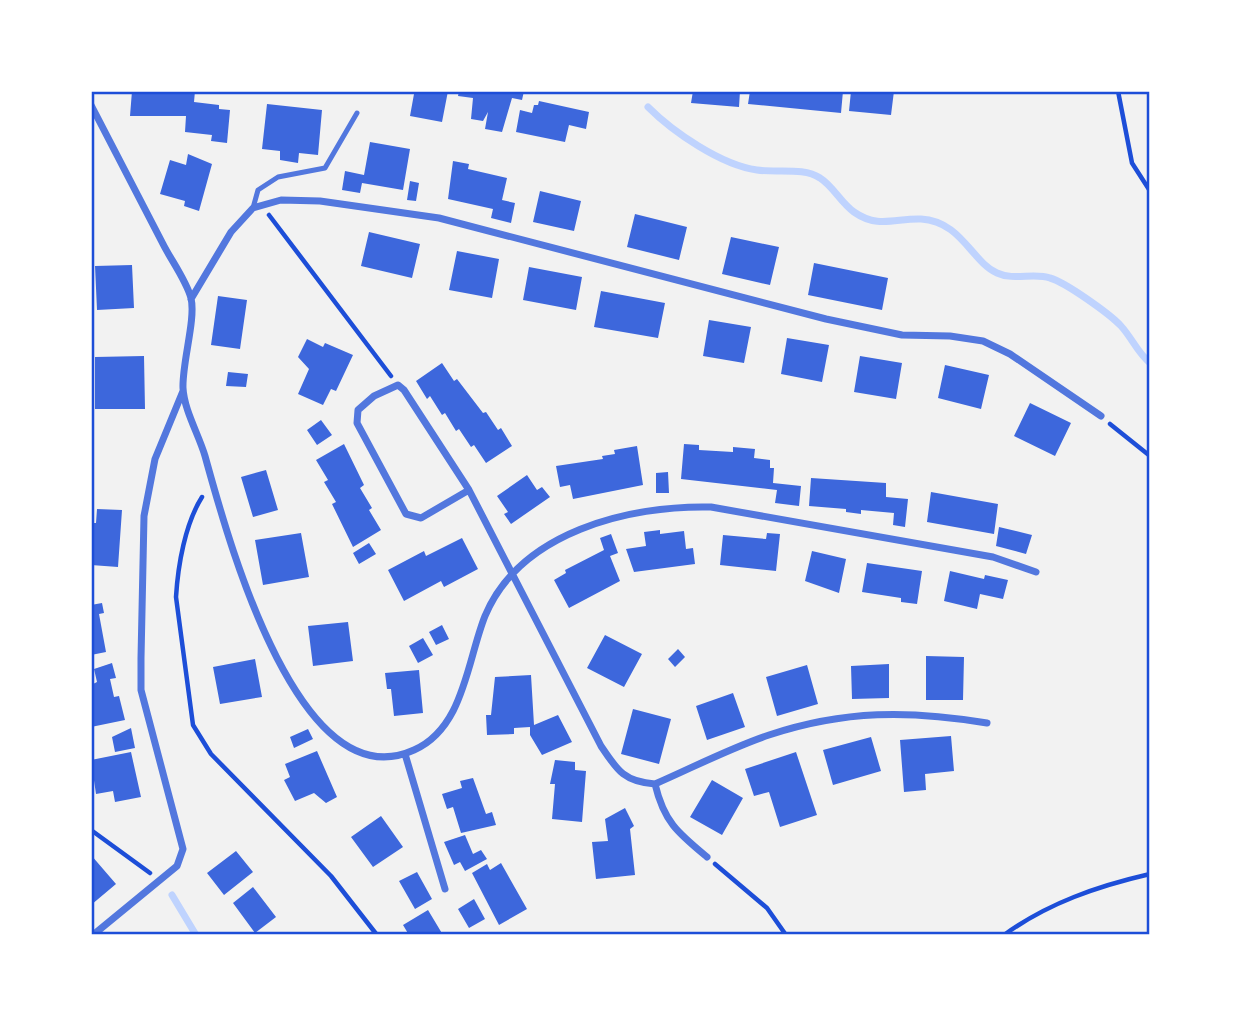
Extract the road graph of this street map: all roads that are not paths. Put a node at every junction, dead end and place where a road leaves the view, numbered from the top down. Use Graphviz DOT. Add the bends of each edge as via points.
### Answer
graph roads {
  1 [pos="91,105"];
  2 [pos="357,113"];
  3 [pos="253,208"];
  4 [pos="191,299"];
  5 [pos="183,390"];
  6 [pos="1101,416"];
  7 [pos="469,490"];
  8 [pos="1036,572"];
  9 [pos="512,575"];
  10 [pos="987,723"];
  11 [pos="405,754"];
  12 [pos="655,784"];
  13 [pos="707,857"];
  14 [pos="445,889"];
  15 [pos="93,935"];
  1 -- 4 [label="street"];
  2 -- 3 [label="lane" via="325,168 278,177 258,190"];
  3 -- 4 [label="street" via="231,232"];
  3 -- 6 [label="street" via="281,200 320,201 439,218 826,319 902,335 983,341 1010,354"];
  4 -- 5 [label="street"];
  5 -- 11 [label="street" via="257,613 289,682 315,720 335,738 358,751"];
  5 -- 15 [label="street" via="155,459 144,516 141,690 183,849 177,866"];
  7 -- 7 [label="street" via="398,385 374,396 356,414 401,507 414,518"];
  7 -- 9 [label="street"];
  8 -- 9 [label="street" via="993,557 711,507 679,506 630,513 576,531"];
  9 -- 11 [label="street" via="485,616 452,713 430,741"];
  9 -- 12 [label="street" via="618,771 637,783"];
  10 -- 12 [label="street" via="928,713 842,716 768,735"];
  11 -- 14 [label="street"];
  12 -- 13 [label="street" via="660,806 673,828"];
}
